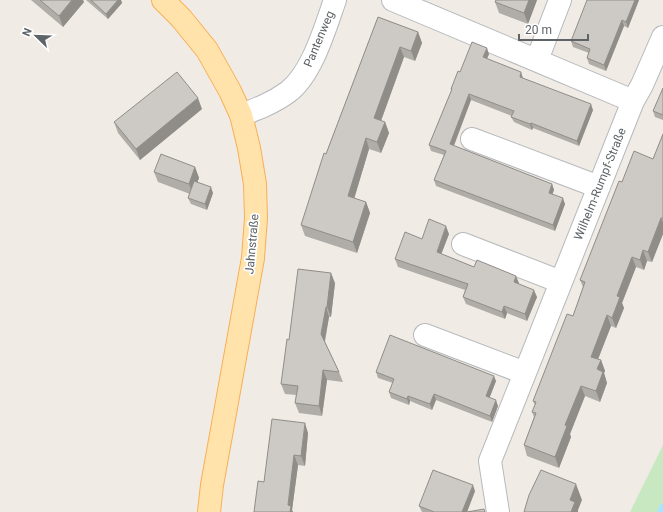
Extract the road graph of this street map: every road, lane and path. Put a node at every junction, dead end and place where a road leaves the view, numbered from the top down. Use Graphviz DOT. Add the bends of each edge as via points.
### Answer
graph roads {
  1 [pos="163,0"];
  2 [pos="336,0"];
  3 [pos="393,0"];
  4 [pos="560,0"];
  5 [pos="663,37"];
  6 [pos="536,60"];
  7 [pos="633,101"];
  8 [pos="241,115"];
  9 [pos="472,139"];
  10 [pos="598,187"];
  11 [pos="462,244"];
  12 [pos="561,282"];
  13 [pos="425,335"];
  14 [pos="525,373"];
  15 [pos="208,512"];
  16 [pos="498,512"];
  1 -- 8 [label="main road, Jahnstraße" via="207,50"];
  2 -- 8 [label="street, Pantenweg" via="304,74 289,91 270,104"];
  3 -- 6 [label="street"];
  4 -- 6 [label="street"];
  5 -- 7 [label="street, Wilhelm-Rumpf-Straße"];
  6 -- 7 [label="street"];
  7 -- 10 [label="street, Wilhelm-Rumpf-Straße"];
  8 -- 15 [label="main road, Jahnstraße" via="255,184 253,258"];
  9 -- 10 [label="street"];
  10 -- 12 [label="street, Wilhelm-Rumpf-Straße"];
  11 -- 12 [label="street"];
  12 -- 14 [label="street, Wilhelm-Rumpf-Straße"];
  13 -- 14 [label="street"];
  14 -- 16 [label="street, Wilhelm-Rumpf-Straße" via="490,461"];
}
